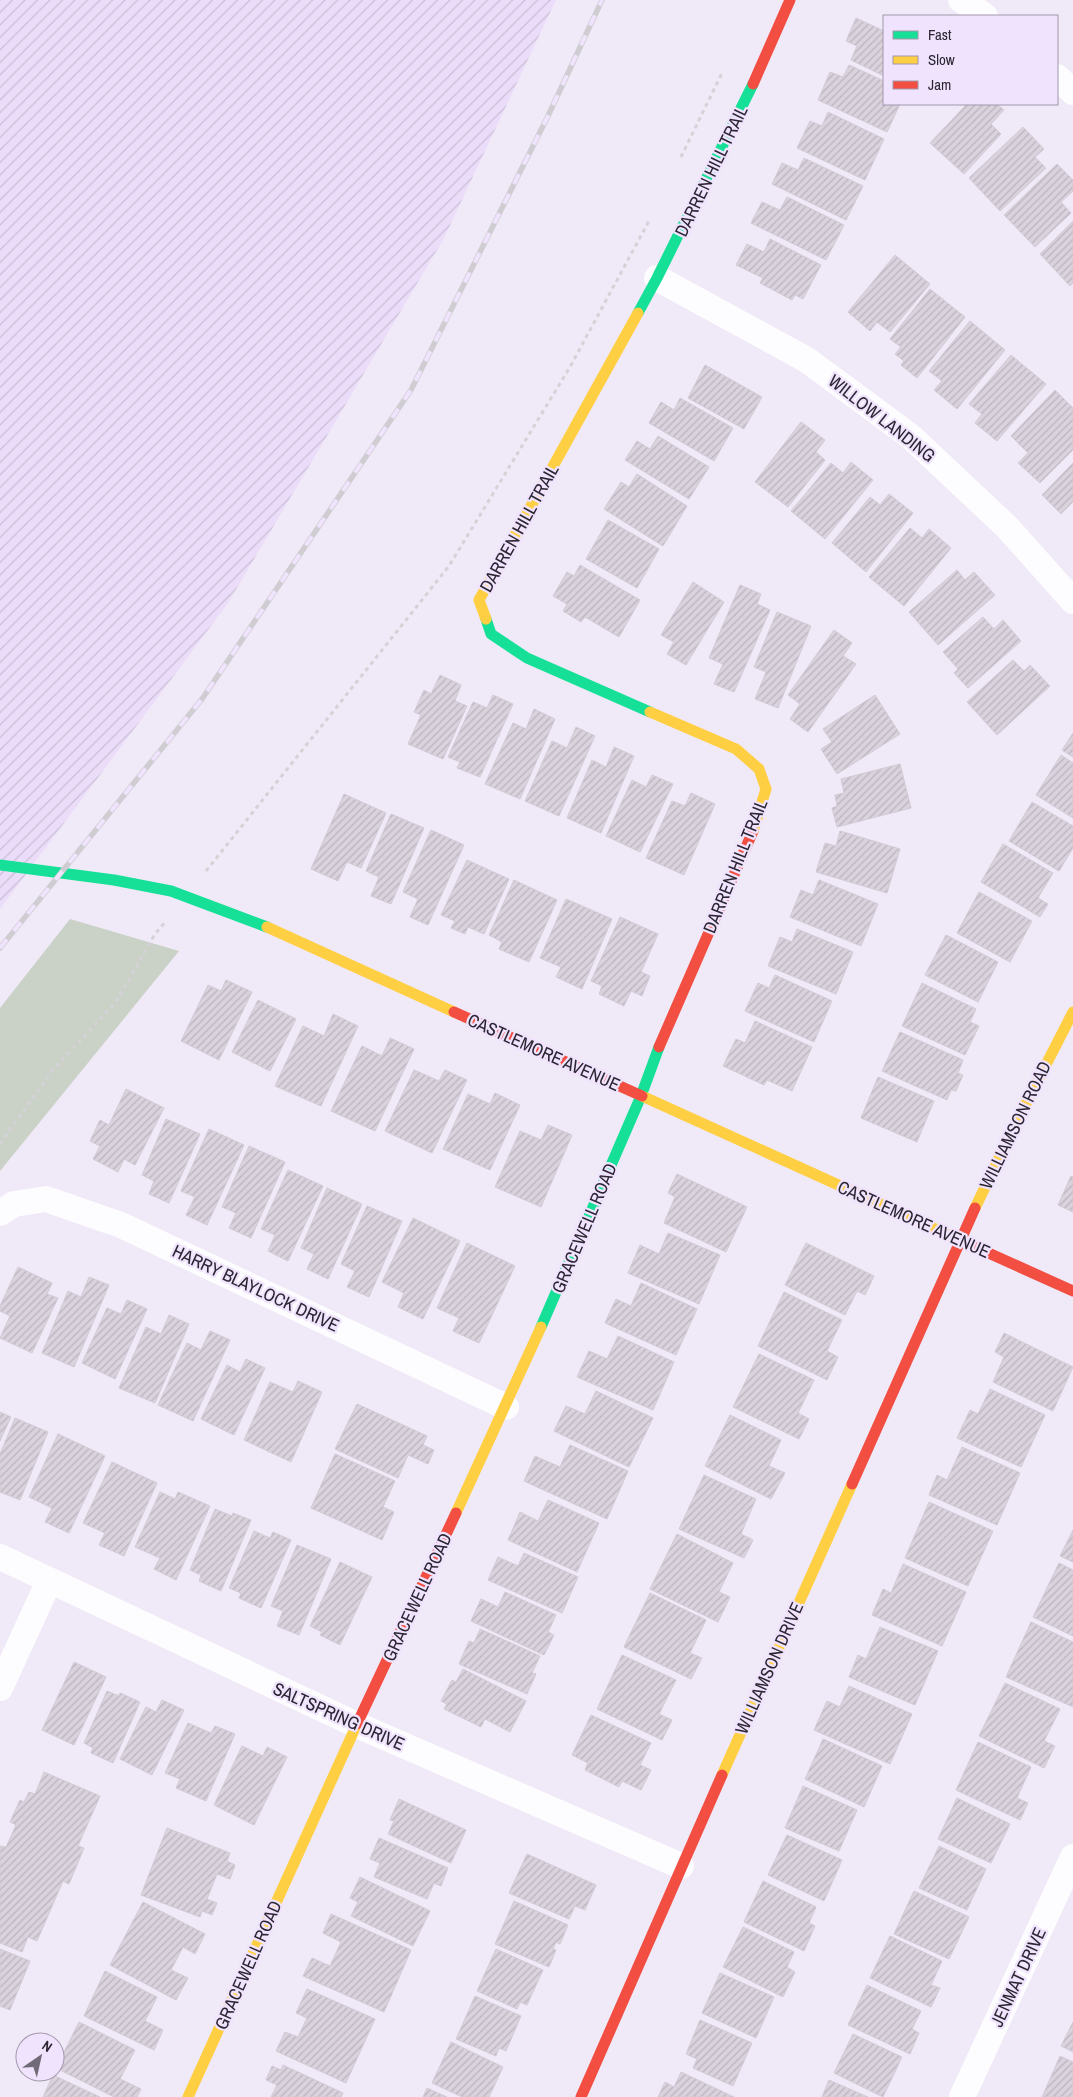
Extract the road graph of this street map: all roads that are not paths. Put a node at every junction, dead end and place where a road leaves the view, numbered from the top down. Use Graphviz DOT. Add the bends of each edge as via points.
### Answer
graph roads {
  1 [pos="790,0"];
  2 [pos="961,0"];
  3 [pos="984,15"];
  4 [pos="1058,78"];
  5 [pos="1073,92"];
  6 [pos="657,278"];
  7 [pos="1073,601"];
  8 [pos="0,865"];
  9 [pos="1073,1012"];
  10 [pos="642,1096"];
  11 [pos="0,1214"];
  12 [pos="960,1240"];
  13 [pos="1073,1291"];
  14 [pos="506,1407"];
  15 [pos="0,1557"];
  16 [pos="49,1581"];
  17 [pos="0,1688"];
  18 [pos="357,1725"];
  19 [pos="1073,1857"];
  20 [pos="681,1866"];
  21 [pos="188,2097"];
  22 [pos="581,2097"];
  23 [pos="962,2097"];
  1 -- 6 [label="street, DARREN HILL TRAIL" via="745,102"];
  2 -- 3 [label="street"];
  4 -- 5 [label="street"];
  6 -- 7 [label="street, WILLOW LANDING" via="807,360 910,436 1007,527"];
  6 -- 10 [label="street, DARREN HILL TRAIL" via="479,600 491,634 527,658 736,749 758,769 766,789 753,831 664,1034"];
  8 -- 10 [label="street, CASTLEMORE AVENUE" via="114,880 187,896 309,946"];
  9 -- 12 [label="street, WILLIAMSON ROAD"];
  10 -- 12 [label="street, CASTLEMORE AVENUE"];
  10 -- 14 [label="street, GRACEWELL ROAD"];
  11 -- 14 [label="street, HARRY BLAYLOCK DRIVE" via="14,1204 46,1199 122,1225"];
  12 -- 13 [label="street, CASTLEMORE AVENUE"];
  12 -- 20 [label="street, WILLIAMSON DRIVE"];
  14 -- 18 [label="street, GRACEWELL ROAD"];
  15 -- 16 [label="street, SALTSPRING DRIVE"];
  16 -- 17 [label="street"];
  16 -- 18 [label="street, SALTSPRING DRIVE"];
  18 -- 20 [label="street, SALTSPRING DRIVE"];
  18 -- 21 [label="street, GRACEWELL ROAD"];
  19 -- 23 [label="street, JENMAT DRIVE"];
  20 -- 22 [label="street, WILLIAMSON DRIVE"];
}
